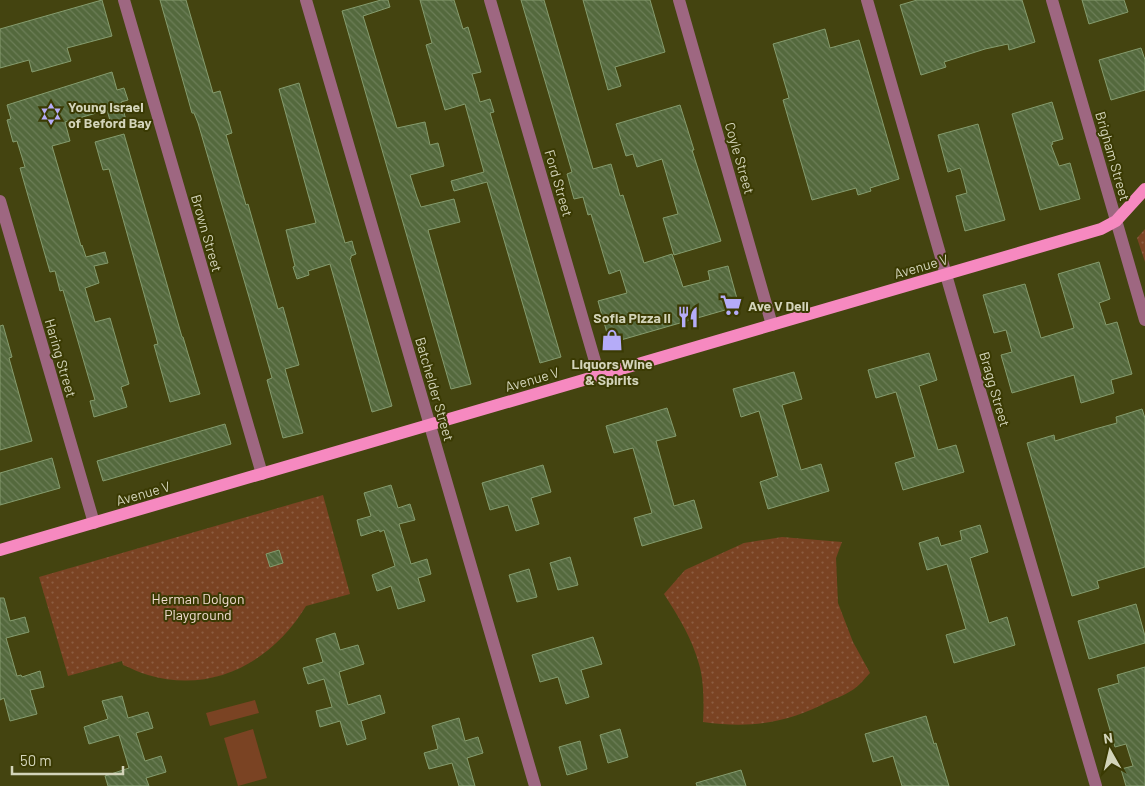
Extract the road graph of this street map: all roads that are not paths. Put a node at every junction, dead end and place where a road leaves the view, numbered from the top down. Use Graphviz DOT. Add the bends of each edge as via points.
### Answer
graph roads {
  1 [pos="124,0"];
  2 [pos="306,0"];
  3 [pos="490,0"];
  4 [pos="679,0"];
  5 [pos="867,0"];
  6 [pos="1052,0"];
  7 [pos="1145,189"];
  8 [pos="0,201"];
  9 [pos="1116,221"];
  10 [pos="945,274"];
  11 [pos="1145,320"];
  12 [pos="772,325"];
  13 [pos="599,375"];
  14 [pos="430,425"];
  15 [pos="262,474"];
  16 [pos="94,523"];
  17 [pos="0,550"];
  18 [pos="535,786"];
  19 [pos="1096,786"];
  1 -- 15 [label="street, Brown Street"];
  2 -- 14 [label="street, Batchelder Street"];
  3 -- 13 [label="street, Ford Street"];
  4 -- 12 [label="street, Coyle Street"];
  5 -- 10 [label="street, Bragg Street"];
  6 -- 9 [label="street, Brigham Street"];
  7 -- 9 [label="main road, Avenue V"];
  8 -- 16 [label="street, Haring Street"];
  9 -- 10 [label="main road, Avenue V"];
  9 -- 11 [label="street, Brigham Street"];
  10 -- 12 [label="main road, Avenue V"];
  10 -- 19 [label="street, Bragg Street"];
  12 -- 13 [label="main road, Avenue V"];
  13 -- 14 [label="main road, Avenue V"];
  14 -- 15 [label="main road, Avenue V"];
  14 -- 18 [label="street, Batchelder Street"];
  15 -- 16 [label="main road, Avenue V"];
  16 -- 17 [label="main road, Avenue V"];
}
